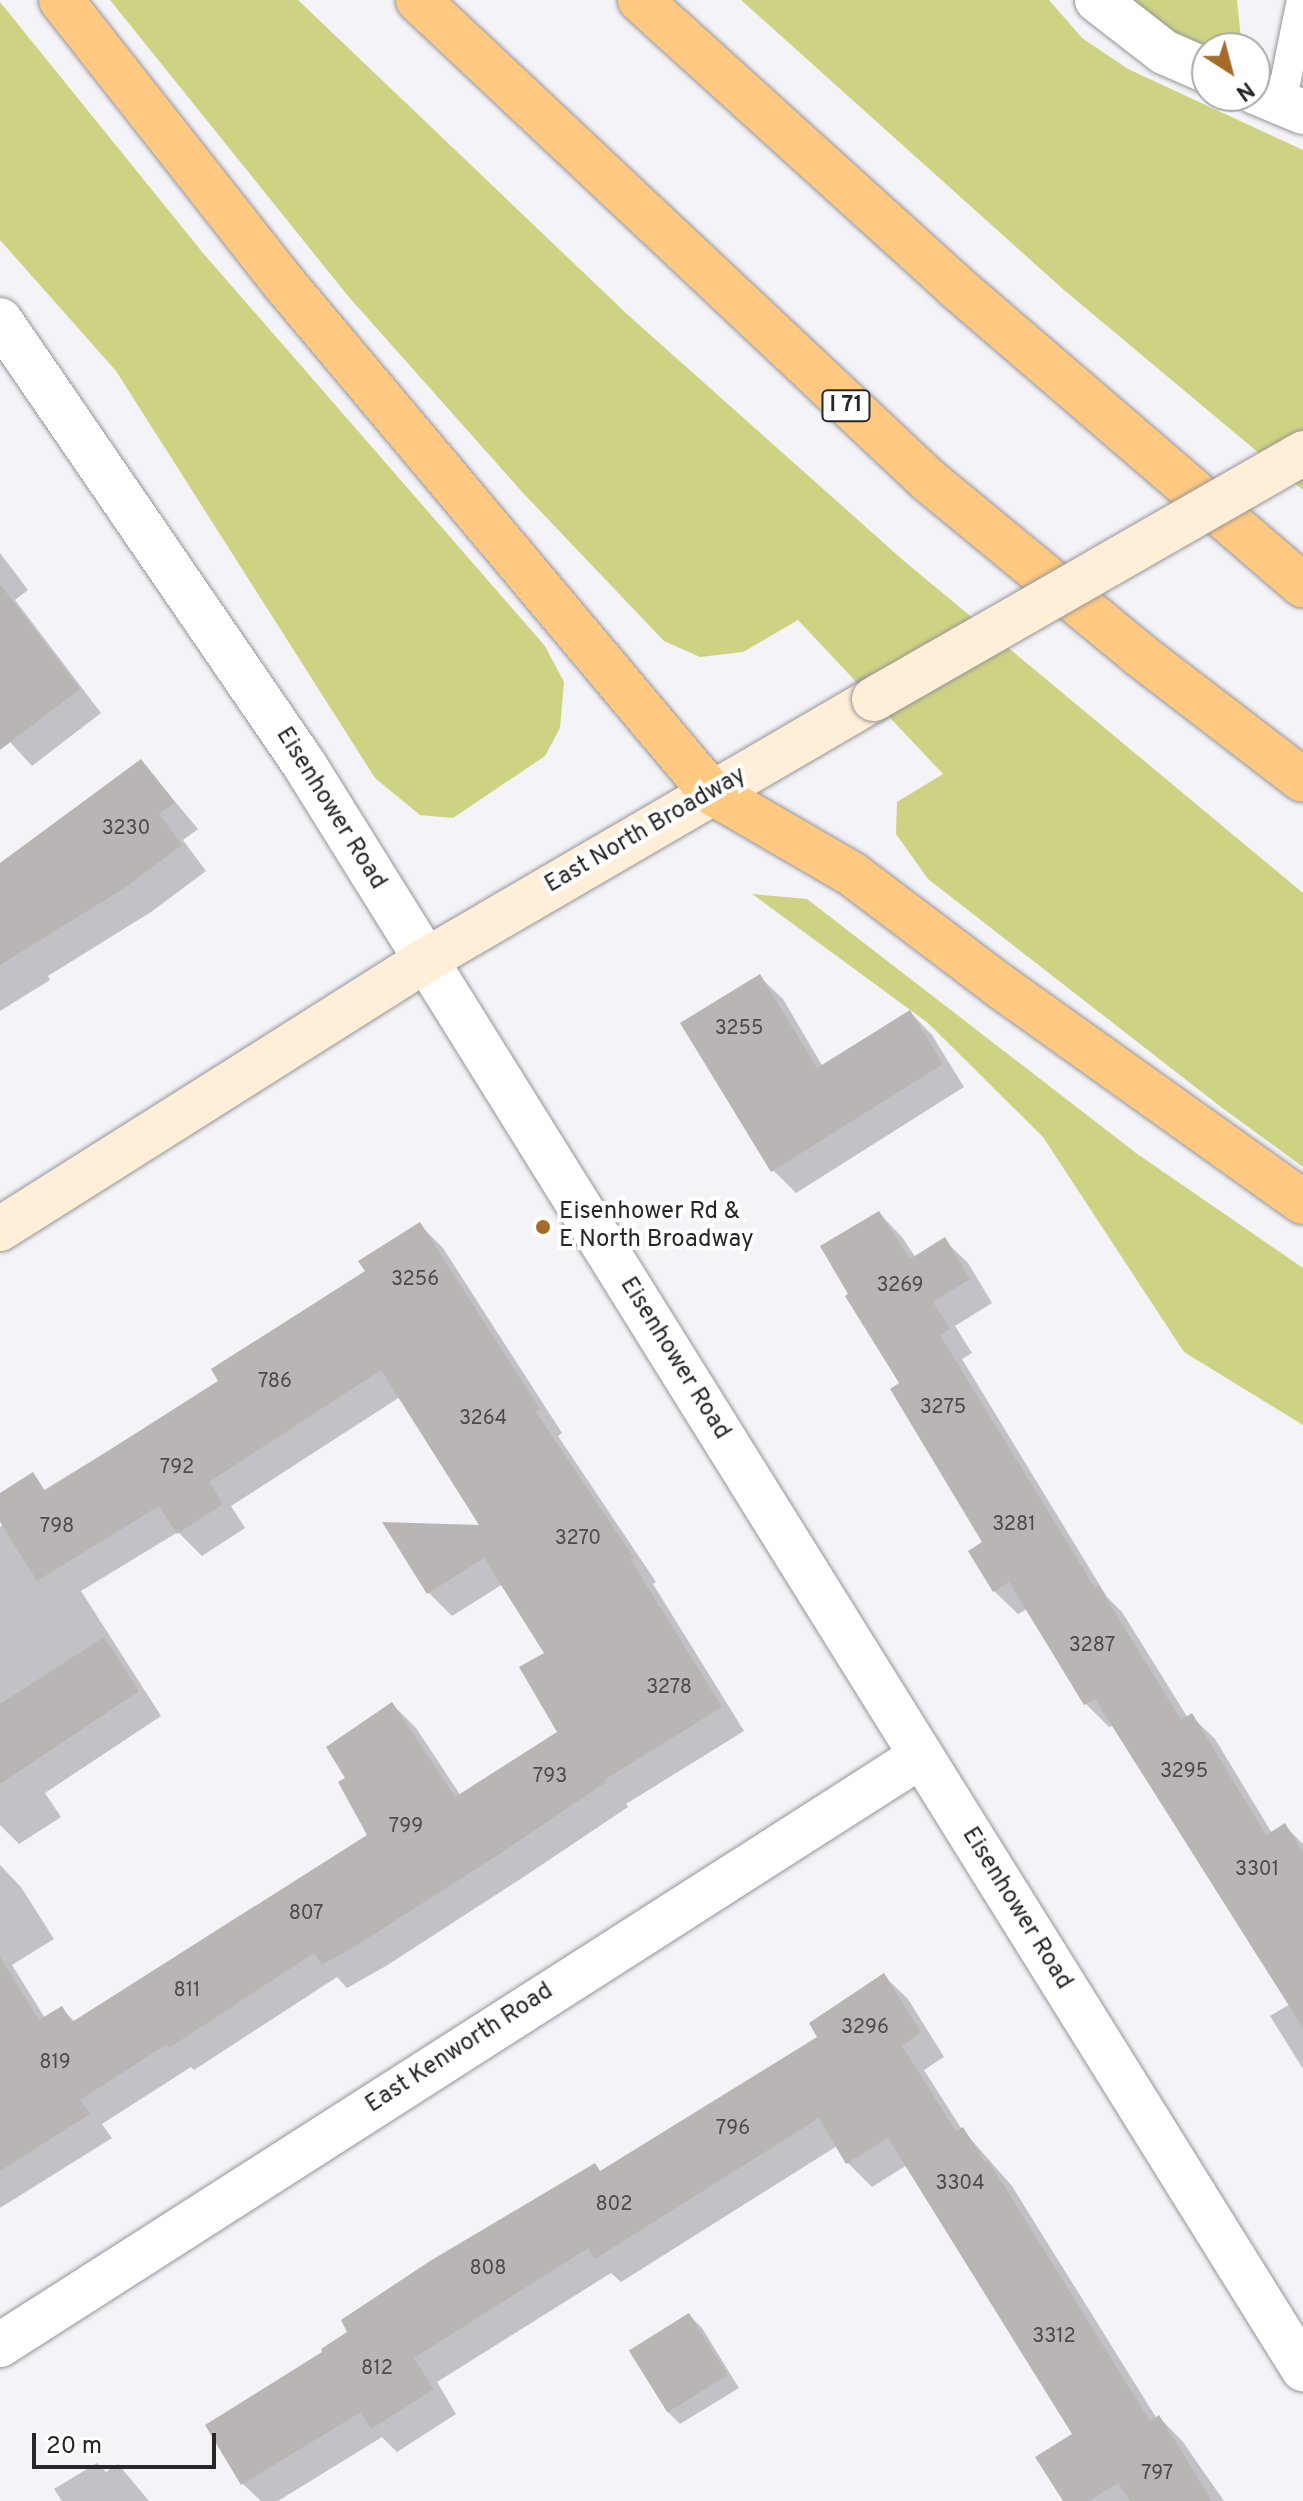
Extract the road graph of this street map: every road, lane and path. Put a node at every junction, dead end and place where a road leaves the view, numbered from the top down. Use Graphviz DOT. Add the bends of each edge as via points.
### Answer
graph roads {
  1 [pos="61,0"];
  2 [pos="418,0"];
  3 [pos="640,0"];
  4 [pos="1097,0"];
  5 [pos="1302,0"];
  6 [pos="1191,64"];
  7 [pos="1280,102"];
  8 [pos="0,320"];
  9 [pos="1303,453"];
  10 [pos="1303,585"];
  11 [pos="1303,780"];
  12 [pos="711,792"];
  13 [pos="426,960"];
  14 [pos="1303,1202"];
  15 [pos="0,1229"];
  16 [pos="921,1756"];
  17 [pos="0,2345"];
  18 [pos="1303,2369"];
  1 -- 12 [label="highway" via="282,281"];
  2 -- 11 [label="highway, I 71" via="928,480 1140,655"];
  3 -- 10 [label="highway" via="955,286"];
  4 -- 6 [label="street" via="1164,52"];
  5 -- 7 [label="lane"];
  8 -- 13 [label="street, Eisenhower Road" via="304,764"];
  9 -- 12 [label="main road, East North Broadway, bridge"];
  12 -- 13 [label="main road, East North Broadway"];
  12 -- 14 [label="highway" via="852,874"];
  13 -- 15 [label="main road, East North Broadway"];
  13 -- 16 [label="street, Eisenhower Road"];
  16 -- 17 [label="street, East Kenworth Road"];
  16 -- 18 [label="street, Eisenhower Road"];
}
